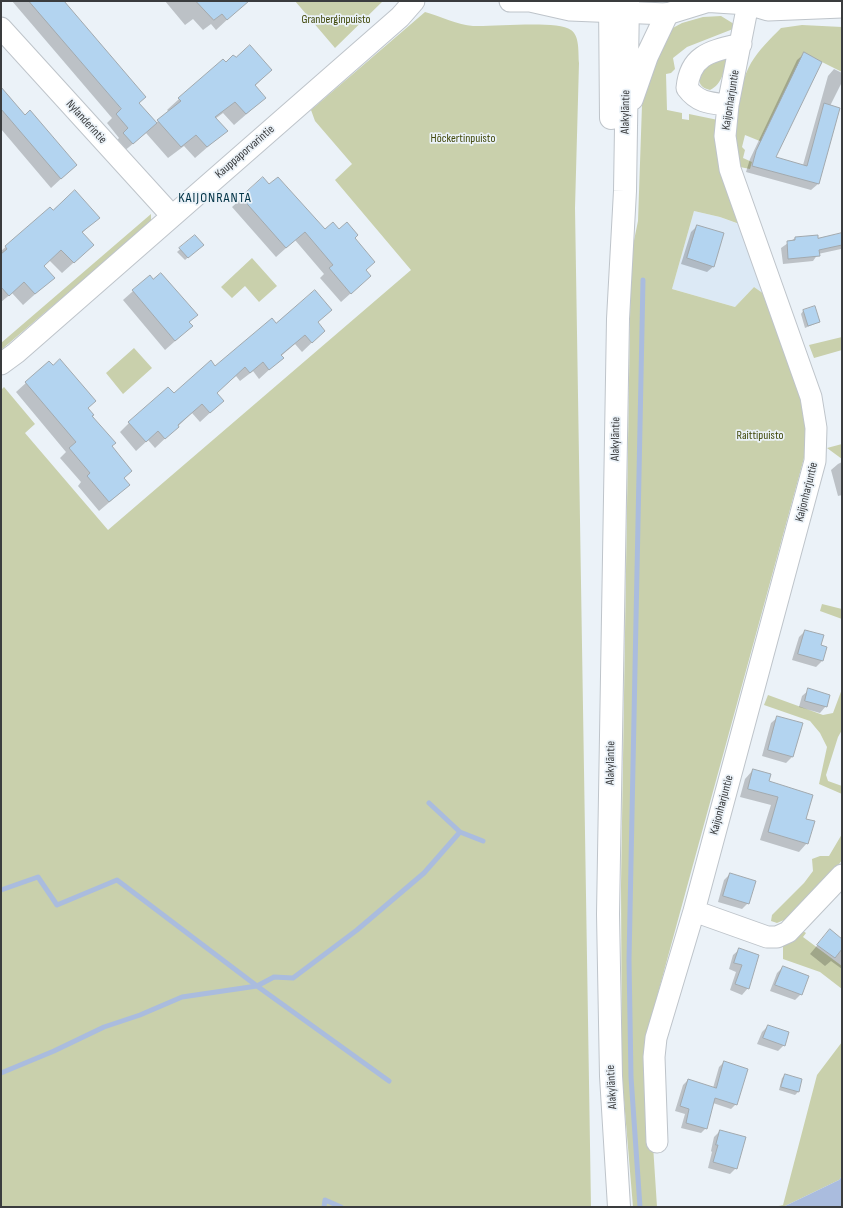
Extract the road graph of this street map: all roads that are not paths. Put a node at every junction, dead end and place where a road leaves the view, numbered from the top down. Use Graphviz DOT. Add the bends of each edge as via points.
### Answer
graph roads {
  1 [pos="414,1"];
  2 [pos="510,1"];
  3 [pos="531,1"];
  4 [pos="703,2"];
  5 [pos="751,2"];
  6 [pos="619,7"];
  7 [pos="842,7"];
  8 [pos="667,14"];
  9 [pos="1,28"];
  10 [pos="741,44"];
  11 [pos="728,105"];
  12 [pos="626,116"];
  13 [pos="172,216"];
  14 [pos="618,319"];
  15 [pos="1,364"];
  16 [pos="842,875"];
  17 [pos="694,911"];
  18 [pos="657,1142"];
  19 [pos="619,1207"];
  1 -- 13 [label="street, Kauppaporvarintie" via="400,17"];
  2 -- 3 [label="street"];
  3 -- 6 [label="street" via="570,10"];
  4 -- 5 [label="street"];
  4 -- 8 [label="street"];
  5 -- 7 [label="street" via="768,10"];
  5 -- 10 [label="street, Kaijonharjuntie"];
  6 -- 8 [label="street"];
  6 -- 12 [label="main road, Alakyläntie"];
  6 -- 14 [label="main road, Alakyläntie" via="612,191"];
  8 -- 12 [label="main road"];
  9 -- 13 [label="street, Nylanderintie"];
  10 -- 11 [label="street, Kaijonharjuntie"];
  10 -- 11 [label="street" via="701,57 688,74 687,88 694,97"];
  11 -- 17 [label="street, Kaijonharjuntie" via="725,136 730,169 811,397 816,428 815,462"];
  12 -- 14 [label="main road, Alakyläntie"];
  13 -- 15 [label="street, Kauppaporvarintie"];
  14 -- 19 [label="main road, Alakyläntie" via="608,914 611,1076"];
  16 -- 17 [label="street" via="788,932 777,938 767,937"];
  17 -- 18 [label="street, Kaijonharjuntie" via="656,1038 654,1057"];
}
